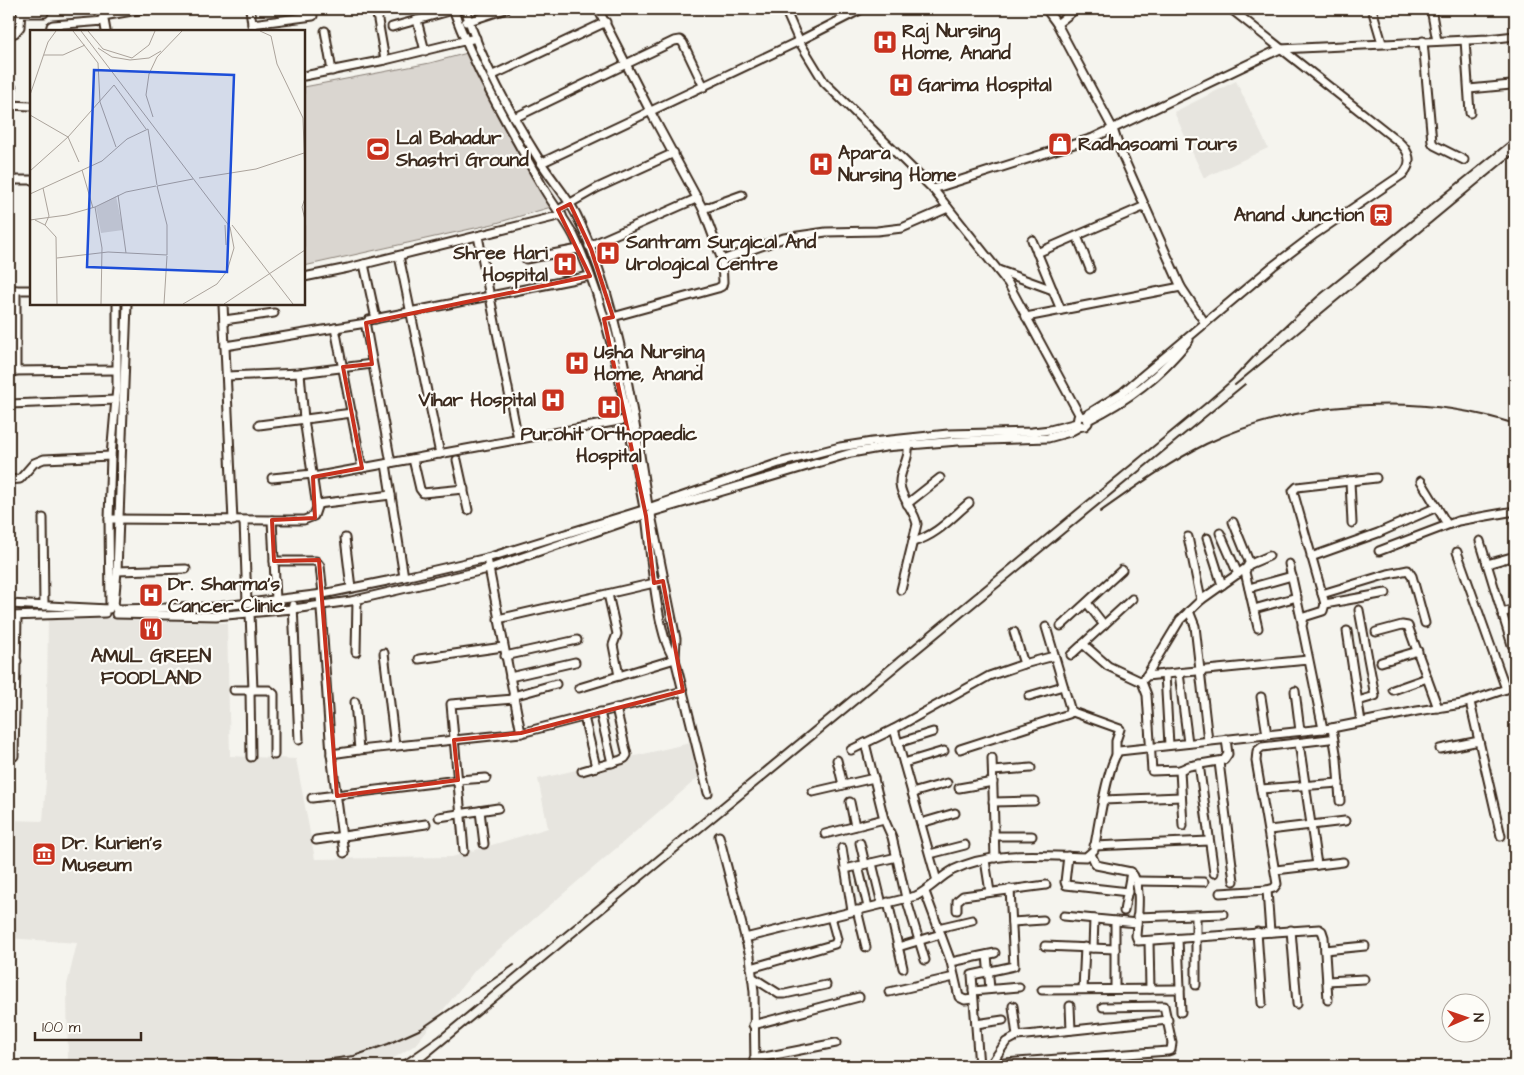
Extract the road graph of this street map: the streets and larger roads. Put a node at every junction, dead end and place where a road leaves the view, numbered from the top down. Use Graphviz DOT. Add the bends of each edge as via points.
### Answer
graph roads {
  1 [pos="144,9"];
  2 [pos="250,9"];
  3 [pos="377,9"];
  4 [pos="453,9"];
  5 [pos="465,9"];
  6 [pos="506,9"];
  7 [pos="598,9"];
  8 [pos="785,9"];
  9 [pos="862,9"];
  10 [pos="1046,9"];
  11 [pos="1076,9"];
  12 [pos="1230,9"];
  13 [pos="1372,9"];
  14 [pos="1431,9"];
  15 [pos="21,11"];
  16 [pos="44,13"];
  17 [pos="103,15"];
  18 [pos="313,16"];
  19 [pos="417,20"];
  20 [pos="469,21"];
  21 [pos="606,22"];
  22 [pos="458,24"];
  23 [pos="1057,24"];
  24 [pos="392,27"];
  25 [pos="253,28"];
  26 [pos="50,30"];
  27 [pos="106,30"];
  28 [pos="325,31"];
  29 [pos="9,34"];
  30 [pos="1515,36"];
  31 [pos="476,38"];
  32 [pos="1465,40"];
  33 [pos="465,41"];
  34 [pos="800,41"];
  35 [pos="1437,41"];
  36 [pos="1423,42"];
  37 [pos="1382,44"];
  38 [pos="1280,48"];
  39 [pos="425,51"];
  40 [pos="385,60"];
  41 [pos="626,64"];
  42 [pos="332,71"];
  43 [pos="305,76"];
  44 [pos="491,76"];
  45 [pos="1511,85"];
  46 [pos="704,87"];
  47 [pos="1468,89"];
  48 [pos="9,106"];
  49 [pos="30,106"];
  50 [pos="650,111"];
  51 [pos="1470,113"];
  52 [pos="514,118"];
  53 [pos="1113,129"];
  54 [pos="674,153"];
  55 [pos="1464,160"];
  56 [pos="541,164"];
  57 [pos="9,180"];
  58 [pos="30,180"];
  59 [pos="933,189"];
  60 [pos="742,195"];
  61 [pos="698,198"];
  62 [pos="570,204"];
  63 [pos="1145,206"];
  64 [pos="948,208"];
  65 [pos="703,209"];
  66 [pos="560,212"];
  67 [pos="478,236"];
  68 [pos="1077,236"];
  69 [pos="1032,240"];
  70 [pos="589,246"];
  71 [pos="579,249"];
  72 [pos="1037,253"];
  73 [pos="399,256"];
  74 [pos="526,259"];
  75 [pos="722,260"];
  76 [pos="364,264"];
  77 [pos="1090,268"];
  78 [pos="998,270"];
  79 [pos="590,276"];
  80 [pos="305,277"];
  81 [pos="1182,287"];
  82 [pos="12,290"];
  83 [pos="30,290"];
  84 [pos="1053,290"];
  85 [pos="490,296"];
  86 [pos="117,305"];
  87 [pos="127,305"];
  88 [pos="223,305"];
  89 [pos="1061,310"];
  90 [pos="410,312"];
  91 [pos="274,313"];
  92 [pos="1026,316"];
  93 [pos="613,317"];
  94 [pos="376,319"];
  95 [pos="604,319"];
  96 [pos="224,320"];
  97 [pos="366,322"];
  98 [pos="1204,323"];
  99 [pos="335,328"];
  100 [pos="225,346"];
  101 [pos="372,364"];
  102 [pos="343,367"];
  103 [pos="116,370"];
  104 [pos="12,371"];
  105 [pos="300,373"];
  106 [pos="226,376"];
  107 [pos="116,400"];
  108 [pos="9,404"];
  109 [pos="352,413"];
  110 [pos="304,419"];
  111 [pos="630,419"];
  112 [pos="1082,420"];
  113 [pos="259,425"];
  114 [pos="518,439"];
  115 [pos="907,442"];
  116 [pos="440,454"];
  117 [pos="111,456"];
  118 [pos="413,459"];
  119 [pos="456,460"];
  120 [pos="389,463"];
  121 [pos="362,468"];
  122 [pos="313,476"];
  123 [pos="272,478"];
  124 [pos="940,478"];
  125 [pos="1376,478"];
  126 [pos="9,480"];
  127 [pos="1350,481"];
  128 [pos="1421,482"];
  129 [pos="464,489"];
  130 [pos="391,495"];
  131 [pos="969,502"];
  132 [pos="316,504"];
  133 [pos="907,504"];
  134 [pos="1437,507"];
  135 [pos="468,510"];
  136 [pos="647,511"];
  137 [pos="1515,512"];
  138 [pos="42,518"];
  139 [pos="109,519"];
  140 [pos="119,520"];
  141 [pos="272,520"];
  142 [pos="233,521"];
  143 [pos="244,521"];
  144 [pos="1233,522"];
  145 [pos="1352,523"];
  146 [pos="1448,524"];
  147 [pos="1220,533"];
  148 [pos="1188,537"];
  149 [pos="345,538"];
  150 [pos="1208,538"];
  151 [pos="1480,541"];
  152 [pos="913,542"];
  153 [pos="1379,551"];
  154 [pos="1457,552"];
  155 [pos="1270,556"];
  156 [pos="1515,556"];
  157 [pos="1310,557"];
  158 [pos="487,558"];
  159 [pos="274,561"];
  160 [pos="1289,564"];
  161 [pos="1487,564"];
  162 [pos="1248,566"];
  163 [pos="186,569"];
  164 [pos="488,569"];
  165 [pos="1122,570"];
  166 [pos="117,571"];
  167 [pos="1238,574"];
  168 [pos="1292,576"];
  169 [pos="404,577"];
  170 [pos="664,581"];
  171 [pos="654,583"];
  172 [pos="1222,585"];
  173 [pos="351,588"];
  174 [pos="1249,588"];
  175 [pos="901,590"];
  176 [pos="1386,593"];
  177 [pos="322,594"];
  178 [pos="608,594"];
  179 [pos="1322,594"];
  180 [pos="1296,597"];
  181 [pos="293,598"];
  182 [pos="1132,599"];
  183 [pos="276,600"];
  184 [pos="357,600"];
  185 [pos="1201,600"];
  186 [pos="247,603"];
  187 [pos="1087,603"];
  188 [pos="9,604"];
  189 [pos="1324,604"];
  190 [pos="44,606"];
  191 [pos="322,606"];
  192 [pos="293,609"];
  193 [pos="1254,609"];
  194 [pos="1515,609"];
  195 [pos="112,610"];
  196 [pos="1359,610"];
  197 [pos="1189,612"];
  198 [pos="250,613"];
  199 [pos="1502,613"];
  200 [pos="9,616"];
  201 [pos="18,616"];
  202 [pos="498,620"];
  203 [pos="1302,623"];
  204 [pos="1425,623"];
  205 [pos="1104,625"];
  206 [pos="1061,626"];
  207 [pos="1046,627"];
  208 [pos="1258,628"];
  209 [pos="1348,631"];
  210 [pos="1014,632"];
  211 [pos="1376,632"];
  212 [pos="577,640"];
  213 [pos="1083,644"];
  214 [pos="1512,645"];
  215 [pos="504,647"];
  216 [pos="1418,651"];
  217 [pos="356,652"];
  218 [pos="384,653"];
  219 [pos="1070,655"];
  220 [pos="505,656"];
  221 [pos="1054,656"];
  222 [pos="675,659"];
  223 [pos="13,660"];
  224 [pos="419,660"];
  225 [pos="1308,660"];
  226 [pos="574,662"];
  227 [pos="1381,662"];
  228 [pos="1024,664"];
  229 [pos="1200,671"];
  230 [pos="1178,673"];
  231 [pos="1165,674"];
  232 [pos="619,676"];
  233 [pos="510,678"];
  234 [pos="1427,678"];
  235 [pos="1144,679"];
  236 [pos="556,684"];
  237 [pos="1063,686"];
  238 [pos="1515,686"];
  239 [pos="579,688"];
  240 [pos="1506,689"];
  241 [pos="234,690"];
  242 [pos="251,690"];
  243 [pos="1393,690"];
  244 [pos="683,691"];
  245 [pos="1295,691"];
  246 [pos="1029,696"];
  247 [pos="514,697"];
  248 [pos="1261,697"];
  249 [pos="1358,701"];
  250 [pos="355,702"];
  251 [pos="1470,702"];
  252 [pos="616,708"];
  253 [pos="1438,708"];
  254 [pos="12,709"];
  255 [pos="1070,711"];
  256 [pos="600,712"];
  257 [pos="584,716"];
  258 [pos="1361,722"];
  259 [pos="1332,728"];
  260 [pos="894,729"];
  261 [pos="1323,729"];
  262 [pos="1300,731"];
  263 [pos="933,732"];
  264 [pos="521,733"];
  265 [pos="1267,735"];
  266 [pos="1226,739"];
  267 [pos="1329,739"];
  268 [pos="299,740"];
  269 [pos="454,740"];
  270 [pos="1208,741"];
  271 [pos="1479,741"];
  272 [pos="865,743"];
  273 [pos="898,743"];
  274 [pos="1188,743"];
  275 [pos="1299,743"];
  276 [pos="1169,745"];
  277 [pos="395,746"];
  278 [pos="1150,747"];
  279 [pos="960,749"];
  280 [pos="1440,749"];
  281 [pos="359,750"];
  282 [pos="851,750"];
  283 [pos="944,751"];
  284 [pos="331,754"];
  285 [pos="274,755"];
  286 [pos="1116,755"];
  287 [pos="9,756"];
  288 [pos="251,757"];
  289 [pos="992,758"];
  290 [pos="837,760"];
  291 [pos="1219,762"];
  292 [pos="612,763"];
  293 [pos="904,764"];
  294 [pos="1199,764"];
  295 [pos="596,767"];
  296 [pos="1031,768"];
  297 [pos="1180,770"];
  298 [pos="582,771"];
  299 [pos="993,771"];
  300 [pos="486,778"];
  301 [pos="874,778"];
  302 [pos="458,780"];
  303 [pos="993,782"];
  304 [pos="947,783"];
  305 [pos="1339,783"];
  306 [pos="843,785"];
  307 [pos="1306,786"];
  308 [pos="959,788"];
  309 [pos="1261,789"];
  310 [pos="813,792"];
  311 [pos="708,793"];
  312 [pos="912,793"];
  313 [pos="337,796"];
  314 [pos="1181,797"];
  315 [pos="312,798"];
  316 [pos="1034,800"];
  317 [pos="1103,800"];
  318 [pos="1340,801"];
  319 [pos="850,802"];
  320 [pos="993,802"];
  321 [pos="498,808"];
  322 [pos="480,812"];
  323 [pos="955,813"];
  324 [pos="461,815"];
  325 [pos="439,818"];
  326 [pos="884,819"];
  327 [pos="1345,821"];
  328 [pos="921,822"];
  329 [pos="426,824"];
  330 [pos="1311,825"];
  331 [pos="854,826"];
  332 [pos="1183,826"];
  333 [pos="1269,830"];
  334 [pos="825,834"];
  335 [pos="342,836"];
  336 [pos="719,836"];
  337 [pos="994,836"];
  338 [pos="1032,836"];
  339 [pos="1501,836"];
  340 [pos="316,840"];
  341 [pos="1209,842"];
  342 [pos="860,843"];
  343 [pos="484,844"];
  344 [pos="965,845"];
  345 [pos="1094,846"];
  346 [pos="842,848"];
  347 [pos="464,851"];
  348 [pos="344,854"];
  349 [pos="930,854"];
  350 [pos="1091,854"];
  351 [pos="1068,856"];
  352 [pos="897,857"];
  353 [pos="995,858"];
  354 [pos="985,860"];
  355 [pos="1343,862"];
  356 [pos="865,864"];
  357 [pos="1317,865"];
  358 [pos="845,869"];
  359 [pos="1276,870"];
  360 [pos="1131,872"];
  361 [pos="1214,873"];
  362 [pos="937,881"];
  363 [pos="1137,881"];
  364 [pos="1234,881"];
  365 [pos="1204,882"];
  366 [pos="1046,885"];
  367 [pos="1010,889"];
  368 [pos="1267,890"];
  369 [pos="925,892"];
  370 [pos="990,892"];
  371 [pos="1128,892"];
  372 [pos="1220,893"];
  373 [pos="906,898"];
  374 [pos="885,903"];
  375 [pos="868,907"];
  376 [pos="957,910"];
  377 [pos="855,911"];
  378 [pos="1124,911"];
  379 [pos="1223,914"];
  380 [pos="1196,915"];
  381 [pos="831,916"];
  382 [pos="1064,916"];
  383 [pos="1094,919"];
  384 [pos="972,920"];
  385 [pos="1043,920"];
  386 [pos="1137,920"];
  387 [pos="1115,921"];
  388 [pos="1012,922"];
  389 [pos="1291,930"];
  390 [pos="940,931"];
  391 [pos="1257,932"];
  392 [pos="1270,932"];
  393 [pos="745,938"];
  394 [pos="1195,938"];
  395 [pos="1178,939"];
  396 [pos="919,940"];
  397 [pos="1149,941"];
  398 [pos="898,946"];
  399 [pos="1045,946"];
  400 [pos="1365,946"];
  401 [pos="866,947"];
  402 [pos="1089,948"];
  403 [pos="1115,949"];
  404 [pos="1325,950"];
  405 [pos="926,960"];
  406 [pos="951,962"];
  407 [pos="751,968"];
  408 [pos="903,968"];
  409 [pos="988,971"];
  410 [pos="752,977"];
  411 [pos="954,977"];
  412 [pos="1364,979"];
  413 [pos="1327,981"];
  414 [pos="826,984"];
  415 [pos="1196,985"];
  416 [pos="1019,987"];
  417 [pos="1180,988"];
  418 [pos="990,989"];
  419 [pos="1083,989"];
  420 [pos="1115,989"];
  421 [pos="1150,989"];
  422 [pos="1042,990"];
  423 [pos="973,991"];
  424 [pos="889,992"];
  425 [pos="859,998"];
  426 [pos="973,999"];
  427 [pos="1328,1000"];
  428 [pos="1262,1003"];
  429 [pos="1297,1004"];
  430 [pos="1013,1006"];
  431 [pos="1070,1006"];
  432 [pos="1103,1007"];
  433 [pos="1181,1012"];
  434 [pos="1002,1020"];
  435 [pos="1168,1020"];
  436 [pos="976,1024"];
  437 [pos="753,1025"];
  438 [pos="1071,1030"];
  439 [pos="1017,1036"];
  440 [pos="836,1043"];
  441 [pos="755,1063"];
  442 [pos="988,1065"];
  443 [pos="979,1066"];
  1 -- 17 [label="street"];
  2 -- 25 [label="street"];
  3 -- 40 [label="street"];
  4 -- 19 [label="street"];
  4 -- 22 [label="street"];
  5 -- 20 [label="street"];
  6 -- 20 [label="street"];
  7 -- 21 [label="street"];
  8 -- 34 [label="street"];
  9 -- 34 [label="street"];
  10 -- 23 [label="street"];
  11 -- 23 [label="street"];
  12 -- 38 [label="street"];
  13 -- 37 [label="street"];
  14 -- 35 [label="street"];
  15 -- 16 [label="street"];
  15 -- 29 [label="street" via="19,30"];
  17 -- 26 [label="street" via="53,25"];
  17 -- 27 [label="street"];
  18 -- 25 [label="street"];
  19 -- 24 [label="street"];
  19 -- 39 [label="street"];
  20 -- 22 [label="street"];
  20 -- 31 [label="street"];
  21 -- 41 [label="street"];
  21 -- 44 [label="street"];
  22 -- 33 [label="street"];
  23 -- 53 [label="street"];
  28 -- 42 [label="street"];
  30 -- 32 [label="street"];
  31 -- 33 [label="street"];
  31 -- 44 [label="street"];
  32 -- 35 [label="street"];
  32 -- 47 [label="street"];
  33 -- 39 [label="street"];
  33 -- 66 [label="street" via="520,148"];
  34 -- 46 [label="street"];
  34 -- 59 [label="street" via="824,82"];
  35 -- 36 [label="street"];
  36 -- 37 [label="street"];
  36 -- 55 [label="street" via="1432,142"];
  37 -- 38 [label="street"];
  38 -- 53 [label="street"];
  38 -- 98 [label="street" via="1399,142 1406,149 1409,162 1403,174 1315,234"];
  39 -- 40 [label="street"];
  40 -- 42 [label="street"];
  41 -- 46 [label="street" via="680,40"];
  41 -- 50 [label="street"];
  41 -- 52 [label="street"];
  42 -- 43 [label="street"];
  44 -- 52 [label="street"];
  45 -- 47 [label="street"];
  46 -- 50 [label="street"];
  47 -- 51 [label="street"];
  48 -- 49 [label="street"];
  50 -- 54 [label="street"];
  50 -- 56 [label="street"];
  52 -- 56 [label="street"];
  53 -- 59 [label="street"];
  53 -- 63 [label="street"];
  54 -- 61 [label="street"];
  54 -- 62 [label="street"];
  56 -- 62 [label="street"];
  57 -- 58 [label="street"];
  59 -- 64 [label="street"];
  60 -- 65 [label="street"];
  61 -- 65 [label="street"];
  61 -- 70 [label="street"];
  62 -- 66 [label="street"];
  62 -- 70 [label="street"];
  63 -- 68 [label="street"];
  63 -- 81 [label="street"];
  64 -- 75 [label="street" via="902,228 784,238"];
  64 -- 78 [label="street"];
  65 -- 75 [label="street"];
  66 -- 67 [label="street"];
  66 -- 71 [label="street"];
  67 -- 73 [label="street"];
  67 -- 85 [label="street"];
  68 -- 72 [label="street"];
  68 -- 77 [label="street"];
  69 -- 72 [label="street"];
  70 -- 93 [label="street"];
  71 -- 74 [label="street"];
  71 -- 79 [label="street"];
  72 -- 84 [label="street"];
  73 -- 76 [label="street"];
  73 -- 90 [label="street"];
  75 -- 93 [label="street" via="722,286"];
  76 -- 80 [label="street"];
  76 -- 94 [label="street"];
  78 -- 84 [label="street"];
  78 -- 92 [label="street"];
  79 -- 85 [label="street"];
  79 -- 95 [label="street"];
  81 -- 89 [label="street"];
  81 -- 98 [label="street"];
  82 -- 83 [label="street"];
  82 -- 104 [label="street"];
  84 -- 89 [label="street"];
  85 -- 90 [label="street"];
  85 -- 114 [label="street"];
  86 -- 103 [label="street"];
  87 -- 140 [label="street"];
  88 -- 96 [label="street"];
  89 -- 92 [label="street"];
  90 -- 94 [label="street"];
  90 -- 116 [label="street"];
  91 -- 96 [label="street"];
  92 -- 112 [label="street"];
  93 -- 95 [label="street"];
  93 -- 111 [label="street"];
  94 -- 97 [label="street"];
  95 -- 111 [label="street"];
  96 -- 100 [label="street"];
  97 -- 99 [label="street"];
  97 -- 101 [label="street"];
  98 -- 112 [label="street" via="1122,393"];
  99 -- 100 [label="street"];
  99 -- 102 [label="street"];
  100 -- 106 [label="street"];
  101 -- 102 [label="street"];
  101 -- 120 [label="street"];
  102 -- 105 [label="street"];
  102 -- 109 [label="street"];
  103 -- 104 [label="street"];
  103 -- 107 [label="street"];
  105 -- 106 [label="street"];
  105 -- 110 [label="street"];
  106 -- 142 [label="street"];
  107 -- 108 [label="street"];
  107 -- 117 [label="street"];
  109 -- 110 [label="street"];
  109 -- 121 [label="street"];
  110 -- 113 [label="street"];
  110 -- 122 [label="street"];
  111 -- 114 [label="street"];
  111 -- 136 [label="street"];
  112 -- 115 [label="street" via="1050,430 948,434"];
  114 -- 116 [label="street"];
  115 -- 133 [label="street" via="908,456 900,485"];
  115 -- 136 [label="street" via="872,442 840,447 779,463"];
  116 -- 118 [label="street"];
  117 -- 126 [label="street" via="44,459 34,463 20,479"];
  117 -- 139 [label="street"];
  118 -- 120 [label="street"];
  118 -- 129 [label="street" via="423,493"];
  119 -- 129 [label="street"];
  120 -- 121 [label="street"];
  120 -- 130 [label="street"];
  121 -- 122 [label="street"];
  122 -- 123 [label="street"];
  122 -- 132 [label="street"];
  124 -- 133 [label="street"];
  125 -- 127 [label="street"];
  127 -- 145 [label="street"];
  127 -- 157 [label="street" via="1293,491"];
  128 -- 134 [label="street"];
  129 -- 135 [label="street"];
  130 -- 132 [label="street"];
  130 -- 169 [label="street"];
  131 -- 152 [label="street" via="928,538"];
  132 -- 141 [label="street" via="316,512 310,518"];
  133 -- 152 [label="street" via="917,524"];
  134 -- 146 [label="street"];
  134 -- 157 [label="street" via="1378,533"];
  136 -- 158 [label="street"];
  136 -- 164 [label="street"];
  136 -- 170 [label="street"];
  136 -- 171 [label="street"];
  137 -- 146 [label="street"];
  138 -- 190 [label="street"];
  139 -- 140 [label="street"];
  139 -- 195 [label="street"];
  140 -- 142 [label="street"];
  140 -- 166 [label="street"];
  141 -- 143 [label="street"];
  141 -- 159 [label="street"];
  142 -- 143 [label="street"];
  143 -- 186 [label="street"];
  144 -- 162 [label="street"];
  146 -- 153 [label="street"];
  147 -- 167 [label="street"];
  148 -- 185 [label="street"];
  149 -- 173 [label="street"];
  150 -- 172 [label="street"];
  151 -- 161 [label="street"];
  152 -- 175 [label="street"];
  154 -- 240 [label="street"];
  155 -- 162 [label="street"];
  156 -- 161 [label="street"];
  157 -- 179 [label="street"];
  158 -- 164 [label="street"];
  158 -- 169 [label="street"];
  159 -- 177 [label="street" via="316,561 320,566"];
  159 -- 183 [label="street"];
  160 -- 168 [label="street"];
  161 -- 199 [label="street"];
  162 -- 167 [label="street"];
  162 -- 174 [label="street" via="1245,572"];
  163 -- 166 [label="street"];
  164 -- 184 [label="street"];
  164 -- 202 [label="street"];
  165 -- 187 [label="street"];
  166 -- 195 [label="street"];
  167 -- 172 [label="street"];
  168 -- 174 [label="street"];
  168 -- 180 [label="street"];
  169 -- 173 [label="street"];
  170 -- 171 [label="street"];
  170 -- 222 [label="street" via="676,639"];
  171 -- 178 [label="street"];
  171 -- 222 [label="street" via="665,641"];
  172 -- 185 [label="street"];
  173 -- 177 [label="street"];
  174 -- 193 [label="street"];
  176 -- 189 [label="street"];
  177 -- 181 [label="street"];
  177 -- 191 [label="street"];
  178 -- 202 [label="street"];
  178 -- 232 [label="street" via="617,634 613,645"];
  179 -- 189 [label="street"];
  179 -- 204 [label="street" via="1408,570"];
  180 -- 193 [label="street"];
  180 -- 203 [label="street"];
  181 -- 183 [label="street"];
  181 -- 192 [label="street"];
  182 -- 205 [label="street"];
  183 -- 186 [label="street"];
  184 -- 191 [label="street"];
  184 -- 217 [label="street"];
  185 -- 197 [label="street"];
  186 -- 195 [label="street"];
  187 -- 205 [label="street"];
  187 -- 206 [label="street"];
  188 -- 190 [label="street"];
  189 -- 203 [label="street" via="1323,611 1304,617"];
  190 -- 195 [label="street"];
  191 -- 192 [label="street"];
  191 -- 284 [label="street"];
  192 -- 198 [label="street"];
  192 -- 268 [label="street"];
  193 -- 208 [label="street"];
  194 -- 199 [label="street"];
  195 -- 198 [label="street" via="216,616"];
  195 -- 201 [label="street"];
  196 -- 249 [label="street" via="1375,696"];
  197 -- 229 [label="street" via="1195,626"];
  197 -- 235 [label="street" via="1180,620"];
  198 -- 242 [label="street"];
  199 -- 214 [label="street"];
  200 -- 201 [label="street"];
  201 -- 223 [label="street"];
  202 -- 215 [label="street"];
  203 -- 225 [label="street"];
  205 -- 213 [label="street"];
  207 -- 221 [label="street"];
  209 -- 249 [label="street"];
  210 -- 228 [label="street"];
  211 -- 216 [label="street" via="1406,625"];
  212 -- 220 [label="street"];
  213 -- 219 [label="street"];
  213 -- 235 [label="street" via="1108,666"];
  215 -- 220 [label="street"];
  215 -- 224 [label="street"];
  216 -- 227 [label="street"];
  216 -- 234 [label="street"];
  218 -- 277 [label="street"];
  220 -- 233 [label="street"];
  221 -- 228 [label="street"];
  221 -- 237 [label="street"];
  222 -- 232 [label="street"];
  222 -- 244 [label="street"];
  223 -- 254 [label="street"];
  225 -- 229 [label="street"];
  225 -- 261 [label="street"];
  226 -- 233 [label="street"];
  228 -- 260 [label="street" via="976,683"];
  229 -- 230 [label="street"];
  229 -- 270 [label="street"];
  230 -- 231 [label="street"];
  230 -- 274 [label="street"];
  231 -- 235 [label="street"];
  231 -- 276 [label="street"];
  232 -- 239 [label="street"];
  233 -- 247 [label="street"];
  234 -- 243 [label="street"];
  234 -- 253 [label="street"];
  235 -- 278 [label="street"];
  236 -- 247 [label="street"];
  237 -- 246 [label="street"];
  237 -- 255 [label="street"];
  238 -- 240 [label="street"];
  240 -- 251 [label="street"];
  241 -- 242 [label="street"];
  242 -- 285 [label="street" via="268,690 274,694"];
  242 -- 288 [label="street"];
  244 -- 252 [label="street"];
  244 -- 311 [label="street"];
  245 -- 262 [label="street"];
  247 -- 264 [label="street"];
  247 -- 269 [label="street" via="451,704"];
  248 -- 265 [label="street"];
  249 -- 258 [label="street"];
  250 -- 281 [label="street"];
  251 -- 253 [label="street"];
  251 -- 271 [label="street"];
  252 -- 256 [label="street"];
  252 -- 292 [label="street" via="627,755"];
  253 -- 258 [label="street"];
  254 -- 287 [label="street" via="14,756"];
  255 -- 279 [label="street" via="1067,715"];
  255 -- 286 [label="street" via="1120,729"];
  256 -- 257 [label="street"];
  256 -- 292 [label="street"];
  257 -- 264 [label="street"];
  257 -- 295 [label="street"];
  258 -- 259 [label="street"];
  259 -- 261 [label="street"];
  259 -- 305 [label="street"];
  260 -- 272 [label="street"];
  260 -- 273 [label="street"];
  261 -- 262 [label="street"];
  262 -- 265 [label="street"];
  263 -- 273 [label="street"];
  264 -- 269 [label="street"];
  265 -- 266 [label="street"];
  266 -- 270 [label="street"];
  266 -- 291 [label="street" via="1227,758"];
  267 -- 275 [label="street"];
  269 -- 277 [label="street"];
  269 -- 302 [label="street"];
  270 -- 274 [label="street"];
  271 -- 280 [label="street"];
  271 -- 339 [label="street"];
  272 -- 282 [label="street"];
  272 -- 301 [label="street"];
  273 -- 293 [label="street"];
  274 -- 276 [label="street"];
  275 -- 307 [label="street"];
  275 -- 309 [label="street" via="1262,747 1256,751"];
  276 -- 278 [label="street"];
  277 -- 281 [label="street"];
  278 -- 286 [label="street" via="1124,749"];
  278 -- 297 [label="street" via="1152,771"];
  281 -- 284 [label="street"];
  283 -- 293 [label="street"];
  284 -- 313 [label="street"];
  286 -- 317 [label="street"];
  289 -- 299 [label="street"];
  290 -- 306 [label="street"];
  291 -- 294 [label="street"];
  291 -- 364 [label="street"];
  292 -- 295 [label="street"];
  293 -- 312 [label="street"];
  294 -- 297 [label="street"];
  294 -- 341 [label="street"];
  295 -- 298 [label="street"];
  296 -- 299 [label="street"];
  297 -- 314 [label="street"];
  299 -- 303 [label="street"];
  300 -- 302 [label="street"];
  301 -- 306 [label="street"];
  301 -- 326 [label="street"];
  302 -- 313 [label="street"];
  302 -- 324 [label="street"];
  303 -- 308 [label="street"];
  303 -- 320 [label="street"];
  304 -- 312 [label="street"];
  305 -- 307 [label="street"];
  305 -- 318 [label="street"];
  306 -- 310 [label="street"];
  307 -- 309 [label="street"];
  307 -- 330 [label="street"];
  309 -- 333 [label="street"];
  312 -- 328 [label="street"];
  313 -- 315 [label="street"];
  313 -- 335 [label="street"];
  314 -- 317 [label="street"];
  314 -- 332 [label="street"];
  316 -- 320 [label="street"];
  317 -- 345 [label="street"];
  319 -- 331 [label="street"];
  320 -- 337 [label="street"];
  321 -- 322 [label="street"];
  322 -- 324 [label="street"];
  322 -- 343 [label="street"];
  323 -- 328 [label="street"];
  324 -- 325 [label="street"];
  324 -- 347 [label="street"];
  326 -- 331 [label="street"];
  326 -- 352 [label="street"];
  327 -- 330 [label="street"];
  328 -- 349 [label="street"];
  329 -- 335 [label="street"];
  330 -- 333 [label="street"];
  330 -- 357 [label="street"];
  331 -- 334 [label="street"];
  333 -- 359 [label="street"];
  335 -- 340 [label="street"];
  335 -- 348 [label="street"];
  336 -- 393 [label="street"];
  337 -- 338 [label="street"];
  337 -- 353 [label="street"];
  341 -- 345 [label="street"];
  341 -- 361 [label="street"];
  342 -- 356 [label="street"];
  344 -- 349 [label="street"];
  345 -- 350 [label="street"];
  346 -- 358 [label="street"];
  349 -- 362 [label="street"];
  350 -- 351 [label="street" via="1086,857"];
  350 -- 360 [label="street" via="1100,867"];
  351 -- 353 [label="street"];
  351 -- 371 [label="street" via="1066,885"];
  352 -- 356 [label="street"];
  352 -- 373 [label="street"];
  353 -- 354 [label="street"];
  354 -- 362 [label="street" via="955,869"];
  354 -- 370 [label="street"];
  355 -- 357 [label="street"];
  356 -- 358 [label="street"];
  356 -- 374 [label="street"];
  356 -- 375 [label="street"];
  357 -- 359 [label="street"];
  358 -- 377 [label="street"];
  359 -- 368 [label="street" via="1277,884"];
  360 -- 363 [label="street"];
  360 -- 371 [label="street"];
  362 -- 369 [label="street"];
  363 -- 365 [label="street"];
  363 -- 386 [label="street"];
  366 -- 367 [label="street"];
  367 -- 370 [label="street"];
  367 -- 388 [label="street"];
  368 -- 372 [label="street"];
  368 -- 392 [label="street"];
  369 -- 373 [label="street"];
  369 -- 390 [label="street"];
  370 -- 376 [label="street" via="963,896 957,901"];
  371 -- 378 [label="street"];
  373 -- 374 [label="street"];
  373 -- 396 [label="street"];
  374 -- 375 [label="street"];
  374 -- 398 [label="street"];
  375 -- 377 [label="street"];
  377 -- 381 [label="street"];
  377 -- 401 [label="street"];
  379 -- 380 [label="street"];
  380 -- 386 [label="street"];
  380 -- 394 [label="street"];
  381 -- 393 [label="street"];
  381 -- 407 [label="street" via="837,939 835,944"];
  382 -- 383 [label="street"];
  383 -- 387 [label="street"];
  383 -- 402 [label="street"];
  384 -- 390 [label="street"];
  385 -- 388 [label="street"];
  386 -- 387 [label="street"];
  386 -- 397 [label="street" via="1138,941"];
  387 -- 403 [label="street"];
  388 -- 409 [label="street" via="1014,966"];
  389 -- 392 [label="street"];
  389 -- 404 [label="street" via="1319,929 1324,937"];
  389 -- 429 [label="street"];
  390 -- 396 [label="street"];
  390 -- 406 [label="street"];
  391 -- 392 [label="street"];
  391 -- 394 [label="street"];
  391 -- 428 [label="street"];
  393 -- 407 [label="street"];
  394 -- 395 [label="street"];
  394 -- 415 [label="street"];
  395 -- 397 [label="street"];
  395 -- 417 [label="street"];
  396 -- 398 [label="street"];
  396 -- 405 [label="street"];
  397 -- 421 [label="street"];
  398 -- 408 [label="street"];
  399 -- 402 [label="street"];
  400 -- 404 [label="street"];
  402 -- 403 [label="street"];
  402 -- 419 [label="street"];
  403 -- 420 [label="street"];
  404 -- 413 [label="street"];
  406 -- 409 [label="street" via="991,954"];
  406 -- 411 [label="street"];
  407 -- 410 [label="street"];
  409 -- 418 [label="street"];
  409 -- 423 [label="street" via="973,973"];
  410 -- 414 [label="street" via="779,994"];
  410 -- 437 [label="street"];
  411 -- 424 [label="street"];
  411 -- 426 [label="street" via="959,997"];
  412 -- 413 [label="street"];
  413 -- 427 [label="street"];
  416 -- 418 [label="street"];
  417 -- 421 [label="street"];
  417 -- 433 [label="street"];
  418 -- 423 [label="street"];
  419 -- 420 [label="street"];
  419 -- 422 [label="street"];
  420 -- 421 [label="street"];
  423 -- 426 [label="street"];
  425 -- 437 [label="street"];
  426 -- 436 [label="street"];
  430 -- 439 [label="street"];
  431 -- 438 [label="street"];
  432 -- 435 [label="street" via="1161,1005"];
  434 -- 436 [label="street"];
  435 -- 438 [label="street"];
  435 -- 442 [label="street" via="1172,1043 1168,1052"];
  436 -- 443 [label="street"];
  437 -- 441 [label="street"];
  438 -- 439 [label="street"];
  439 -- 442 [label="street" via="1006,1042"];
  440 -- 441 [label="street"];
}
